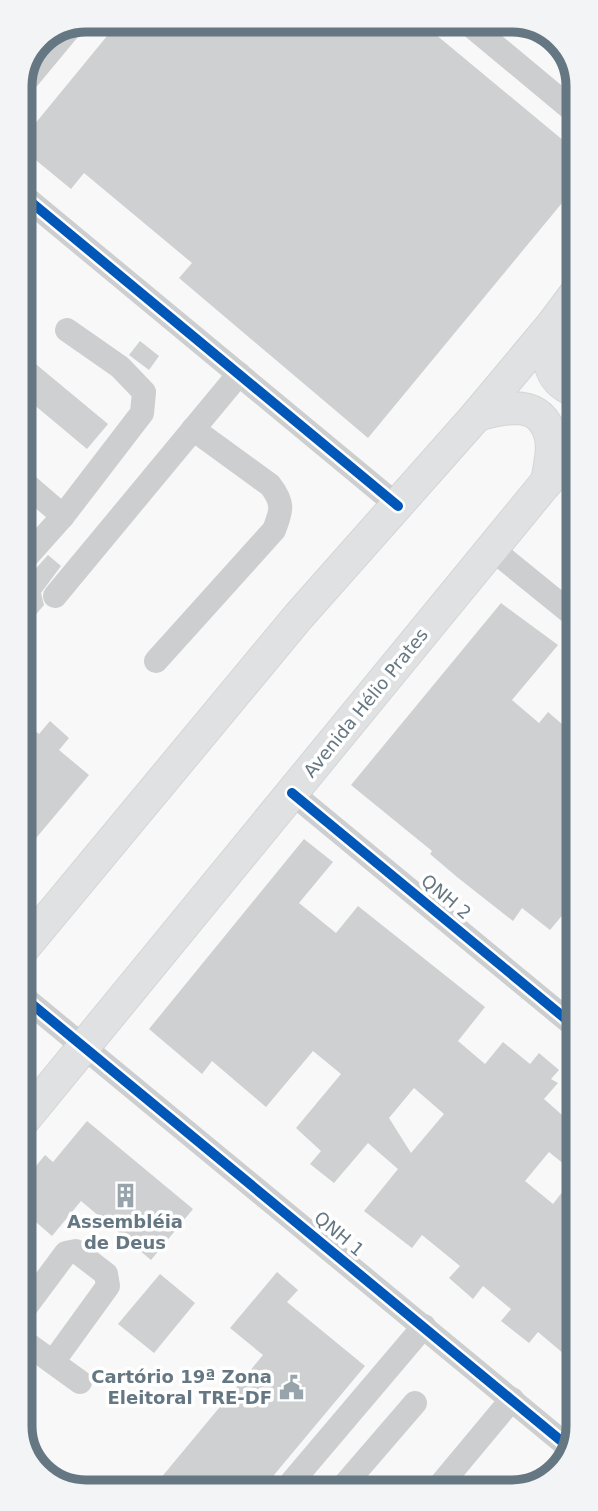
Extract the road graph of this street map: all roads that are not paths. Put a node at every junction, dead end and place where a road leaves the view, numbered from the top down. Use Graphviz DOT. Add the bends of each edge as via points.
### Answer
graph roads {
  1 [pos="479,32"];
  2 [pos="62,38"];
  3 [pos="34,71"];
  4 [pos="566,105"];
  5 [pos="32,203"];
  6 [pos="566,306"];
  7 [pos="553,324"];
  8 [pos="66,330"];
  9 [pos="239,374"];
  10 [pos="566,385"];
  11 [pos="477,415"];
  12 [pos="193,429"];
  13 [pos="566,458"];
  14 [pos="547,482"];
  15 [pos="32,489"];
  16 [pos="398,506"];
  17 [pos="63,516"];
  18 [pos="492,549"];
  19 [pos="32,550"];
  20 [pos="55,596"];
  21 [pos="566,609"];
  22 [pos="156,661"];
  23 [pos="292,793"];
  24 [pos="32,939"];
  25 [pos="32,1004"];
  26 [pos="566,1019"];
  27 [pos="84,1046"];
  28 [pos="32,1110"];
  29 [pos="32,1299"];
  30 [pos="424,1326"];
  31 [pos="32,1347"];
  32 [pos="53,1362"];
  33 [pos="80,1382"];
  34 [pos="512,1399"];
  35 [pos="415,1403"];
  36 [pos="564,1442"];
  37 [pos="294,1479"];
  38 [pos="349,1480"];
  39 [pos="445,1480"];
  1 -- 4 [label="street"];
  2 -- 3 [label="street"];
  5 -- 9 [label="street"];
  6 -- 7 [label="main road"];
  7 -- 10 [label="main road" via="547,349 550,363"];
  7 -- 11 [label="main road"];
  8 -- 17 [label="street" via="120,367 144,392 142,413"];
  9 -- 12 [label="street"];
  9 -- 16 [label="street"];
  11 -- 14 [label="main road" via="506,407 527,408 542,420 551,438"];
  11 -- 16 [label="main road"];
  12 -- 20 [label="street"];
  12 -- 22 [label="street" via="270,485 280,497 281,513 274,530"];
  13 -- 14 [label="main road, Avenida Hélio Prates"];
  14 -- 18 [label="main road, Avenida Hélio Prates"];
  15 -- 17 [label="street"];
  16 -- 24 [label="main road" via="298,617"];
  17 -- 19 [label="street"];
  18 -- 21 [label="street"];
  18 -- 23 [label="main road, Avenida Hélio Prates"];
  23 -- 26 [label="street, QNH 2"];
  23 -- 27 [label="main road, Avenida Hélio Prates"];
  25 -- 27 [label="street, QNH 1"];
  27 -- 28 [label="main road, Avenida Hélio Prates"];
  27 -- 30 [label="street, QNH 1"];
  29 -- 32 [label="street" via="71,1251 106,1274 108,1286"];
  30 -- 34 [label="street, QNH 1"];
  30 -- 37 [label="street"];
  31 -- 32 [label="street"];
  32 -- 33 [label="street"];
  34 -- 36 [label="street, QNH 1"];
  34 -- 39 [label="street"];
  35 -- 38 [label="street"];
}
